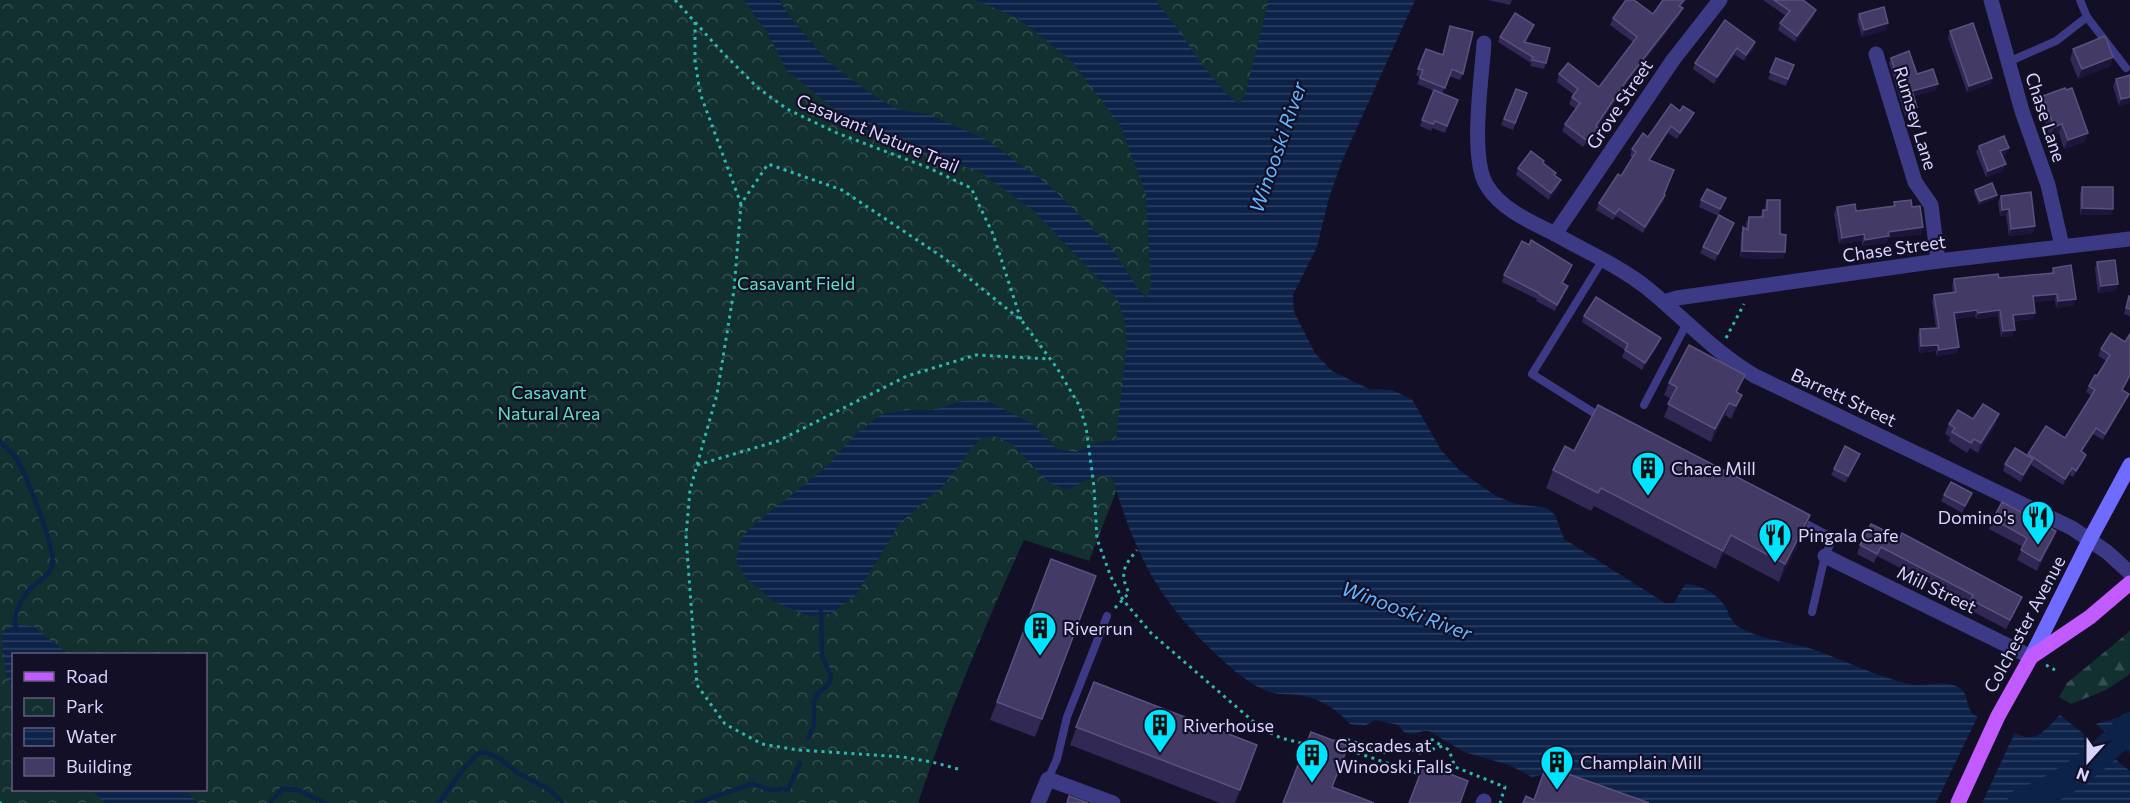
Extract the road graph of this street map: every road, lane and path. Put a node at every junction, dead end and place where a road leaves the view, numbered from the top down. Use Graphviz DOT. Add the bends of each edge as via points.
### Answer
graph roads {
  1 [pos="675,0"];
  2 [pos="1720,0"];
  3 [pos="1991,0"];
  4 [pos="2080,0"];
  5 [pos="2087,17"];
  6 [pos="695,22"];
  7 [pos="1484,43"];
  8 [pos="1876,54"];
  9 [pos="2008,62"];
  10 [pos="2126,68"];
  11 [pos="741,204"];
  12 [pos="1555,234"];
  13 [pos="2130,239"];
  14 [pos="2062,246"];
  15 [pos="1602,261"];
  16 [pos="1938,261"];
  17 [pos="1745,302"];
  18 [pos="1664,303"];
  19 [pos="1022,321"];
  20 [pos="1687,323"];
  21 [pos="1723,342"];
  22 [pos="1050,358"];
  23 [pos="1644,405"];
  24 [pos="1608,421"];
  25 [pos="697,465"];
  26 [pos="2130,465"];
  27 [pos="1792,517"];
  28 [pos="2090,539"];
  29 [pos="1137,550"];
  30 [pos="1825,556"];
  31 [pos="2130,573"];
  32 [pos="2130,583"];
  33 [pos="1124,600"];
  34 [pos="1812,612"];
  35 [pos="1107,616"];
  36 [pos="2031,657"];
  37 [pos="1431,739"];
  38 [pos="1314,745"];
  39 [pos="1443,746"];
  40 [pos="1450,769"];
  41 [pos="958,770"];
  42 [pos="1436,773"];
  43 [pos="1430,774"];
  44 [pos="1048,779"];
  45 [pos="1489,802"];
  46 [pos="1038,803"];
  47 [pos="1113,803"];
  48 [pos="1958,803"];
  1 -- 6 [label="path, Casavant Nature Trail"];
  2 -- 12 [label="street, Grove Street" via="1673,60"];
  3 -- 9 [label="street, Chase Lane"];
  4 -- 5 [label="lane"];
  5 -- 9 [label="lane" via="2056,41"];
  5 -- 10 [label="lane"];
  6 -- 11 [label="path" via="700,93"];
  6 -- 19 [label="path, Casavant Nature Trail" via="758,88 787,109 971,188 993,234"];
  7 -- 12 [label="street" via="1478,143 1482,174 1501,202"];
  8 -- 16 [label="street, Rumsey Lane" via="1915,182 1931,205"];
  9 -- 14 [label="street, Chase Lane" via="2048,185"];
  11 -- 19 [label="path" via="768,164 842,190 944,258"];
  11 -- 25 [label="path" via="734,290 717,394"];
  12 -- 15 [label="street, Barrett Street"];
  13 -- 14 [label="street, Chase Street"];
  14 -- 16 [label="street, Chase Street"];
  15 -- 18 [label="street, Barrett Street" via="1645,286"];
  15 -- 24 [label="lane" via="1532,374"];
  16 -- 18 [label="street, Chase Street"];
  17 -- 21 [label="path"];
  18 -- 20 [label="street, Barrett Street"];
  19 -- 22 [label="path"];
  20 -- 23 [label="lane"];
  20 -- 28 [label="street, Barrett Street" via="1718,352 1755,376"];
  22 -- 25 [label="path" via="975,355 907,376 778,441"];
  22 -- 33 [label="path" via="1079,405 1086,427 1097,539"];
  25 -- 41 [label="path" via="690,490 686,536 697,685 725,724 762,744 903,757"];
  26 -- 28 [label="main road, Colchester Avenue"];
  27 -- 30 [label="lane" via="1833,538"];
  28 -- 31 [label="street, Barrett Street"];
  28 -- 36 [label="main road, Colchester Avenue"];
  29 -- 33 [label="path" via="1124,570 1129,593"];
  30 -- 34 [label="lane"];
  30 -- 36 [label="street, Mill Street"];
  32 -- 36 [label="main road" via="2090,617"];
  33 -- 38 [label="path" via="1151,633 1262,729 1287,740"];
  35 -- 44 [label="lane" via="1067,717"];
  36 -- 48 [label="main road, Colchester Avenue" via="1998,716"];
  37 -- 39 [label="path"];
  39 -- 43 [label="path" via="1420,753 1404,747 1386,753 1343,738 1330,744 1424,776"];
  39 -- 45 [label="path" via="1449,750 1455,767 1505,787"];
  40 -- 42 [label="path"];
  44 -- 46 [label="street"];
  44 -- 47 [label="street"];
}
